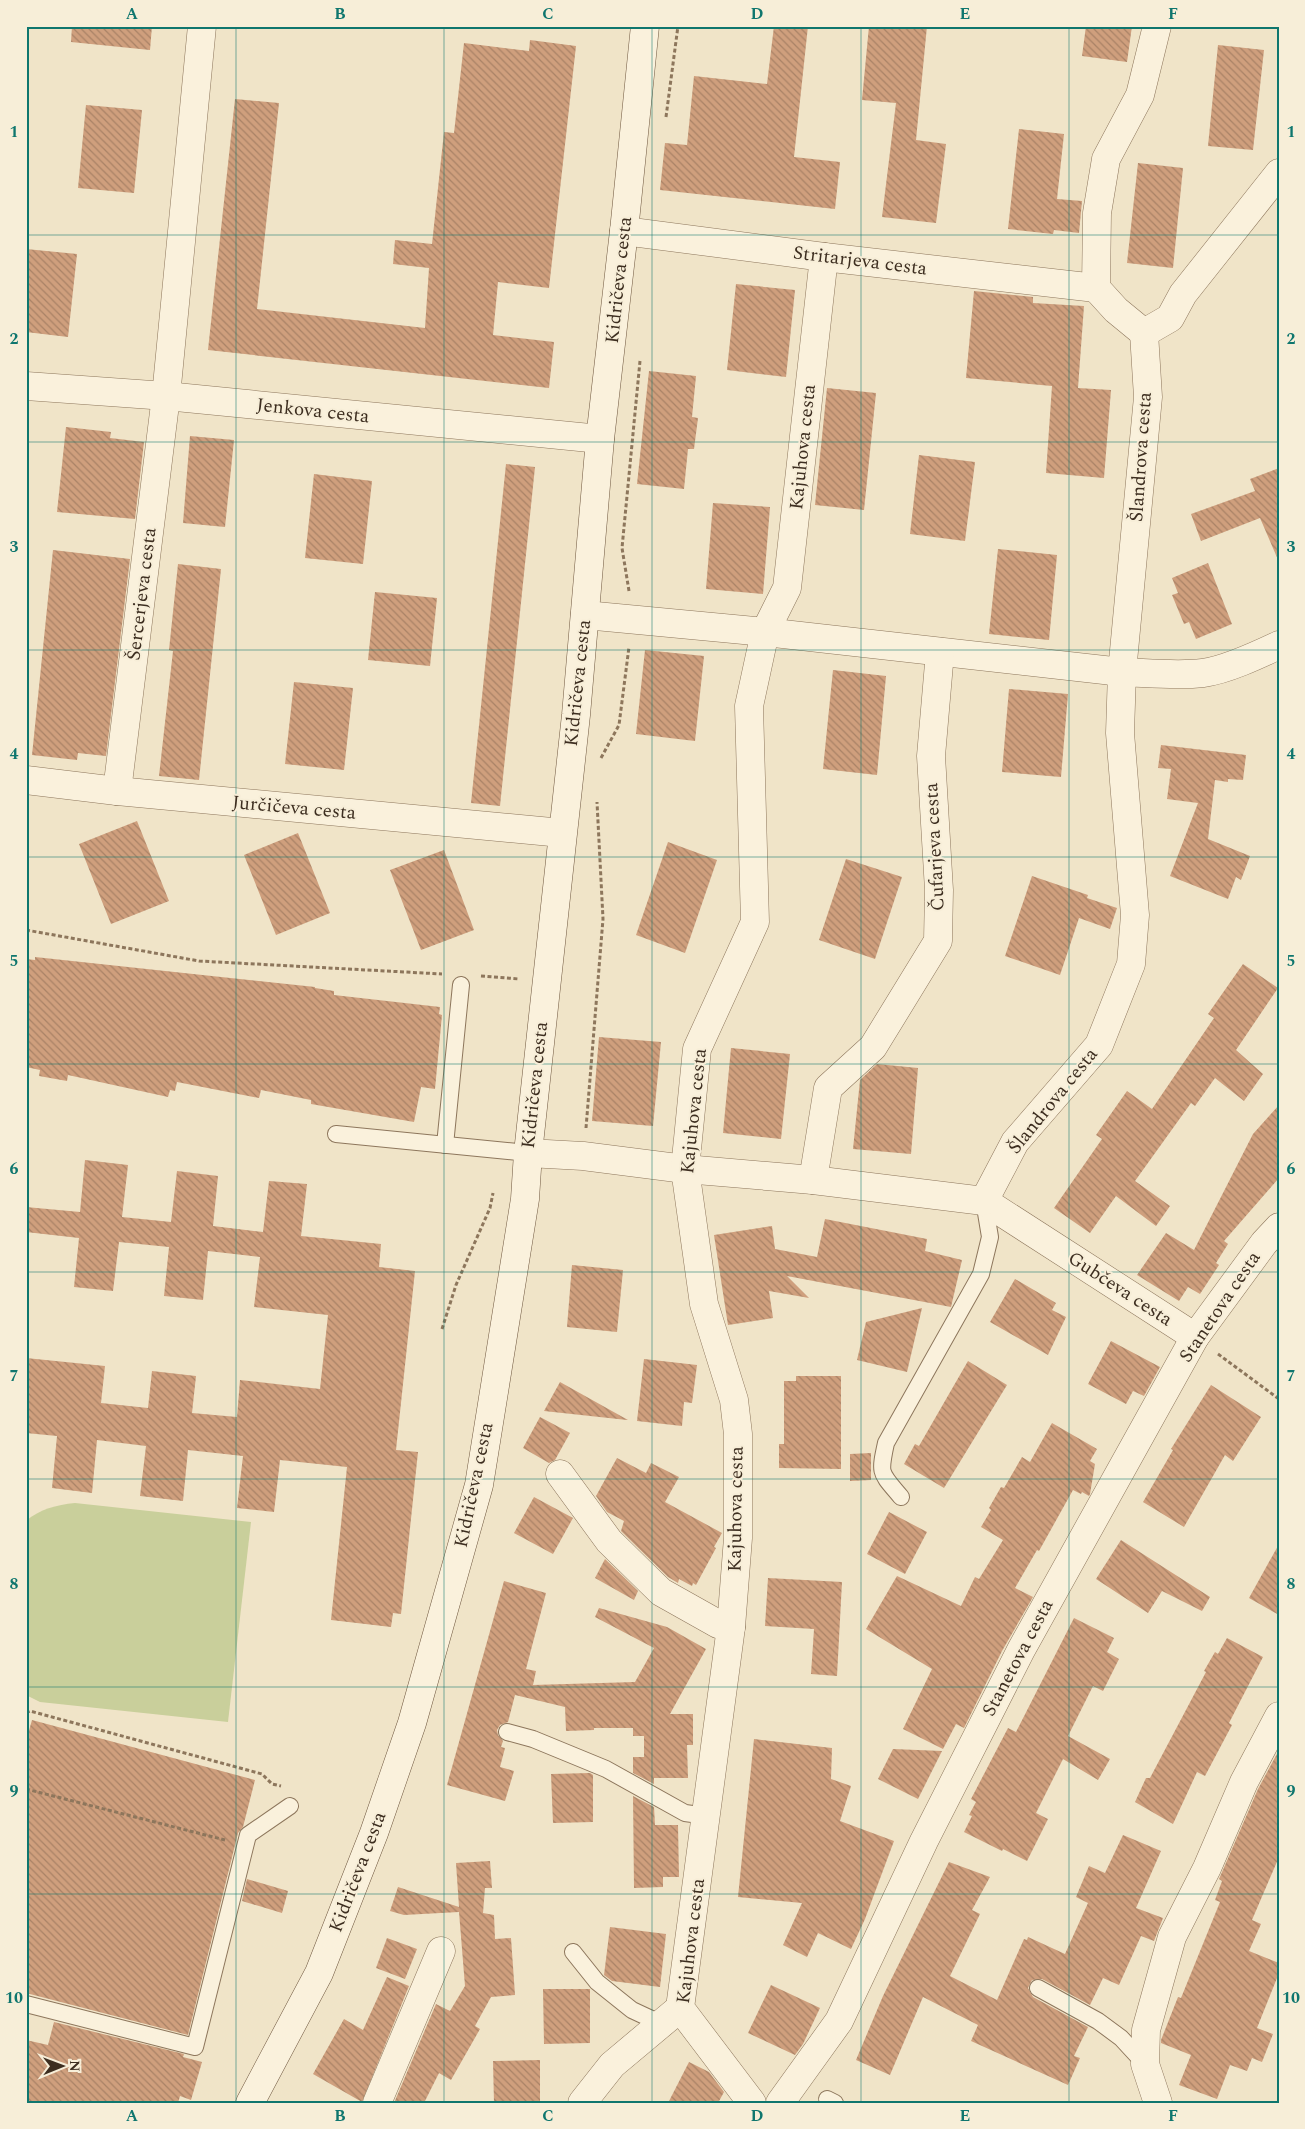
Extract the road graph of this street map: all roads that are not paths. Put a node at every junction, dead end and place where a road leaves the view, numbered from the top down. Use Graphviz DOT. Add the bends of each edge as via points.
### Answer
graph roads {
  1 [pos="202,26"];
  2 [pos="645,26"];
  3 [pos="1157,26"];
  4 [pos="1279,173"];
  5 [pos="624,232"];
  6 [pos="824,257"];
  7 [pos="1096,288"];
  8 [pos="1144,333"];
  9 [pos="26,386"];
  10 [pos="166,396"];
  11 [pos="600,439"];
  12 [pos="585,615"];
  13 [pos="765,632"];
  14 [pos="1279,645"];
  15 [pos="940,652"];
  16 [pos="1122,672"];
  17 [pos="26,780"];
  18 [pos="117,791"];
  19 [pos="562,833"];
  20 [pos="466,980"];
  21 [pos="336,1134"];
  22 [pos="445,1145"];
  23 [pos="528,1153"];
  24 [pos="685,1169"];
  25 [pos="813,1180"];
  26 [pos="984,1201"];
  27 [pos="1279,1227"];
  28 [pos="1195,1337"];
  29 [pos="560,1474"];
  30 [pos="901,1497"];
  31 [pos="731,1627"];
  32 [pos="1279,1716"];
  33 [pos="507,1732"];
  34 [pos="290,1806"];
  35 [pos="707,1816"];
  36 [pos="442,1951"];
  37 [pos="573,1952"];
  38 [pos="1038,1988"];
  39 [pos="26,2004"];
  40 [pos="671,2016"];
  41 [pos="1145,2064"];
  42 [pos="250,2103"];
  43 [pos="377,2103"];
  44 [pos="582,2103"];
  45 [pos="752,2103"];
  46 [pos="780,2103"];
  47 [pos="1158,2103"];
  1 -- 10 [label="street, Šercerjeva cesta"];
  2 -- 5 [label="street, Kidričeva cesta"];
  3 -- 7 [label="street" via="1140,95 1106,159 1097,214"];
  4 -- 8 [label="street" via="1183,294 1170,318"];
  5 -- 6 [label="street, Stritarjeva cesta"];
  5 -- 11 [label="street, Kidričeva cesta"];
  6 -- 7 [label="street, Stritarjeva cesta"];
  6 -- 13 [label="street, Kajuhova cesta" via="788,588"];
  7 -- 8 [label="street"];
  8 -- 16 [label="street, Šlandrova cesta" via="1148,397"];
  9 -- 10 [label="street, Jenkova cesta"];
  10 -- 11 [label="street, Jenkova cesta"];
  10 -- 18 [label="street, Šercerjeva cesta"];
  11 -- 12 [label="street, Kidričeva cesta"];
  12 -- 13 [label="street"];
  12 -- 19 [label="street, Kidričeva cesta"];
  13 -- 15 [label="street"];
  13 -- 24 [label="street, Kajuhova cesta" via="749,706 755,922 697,1049"];
  14 -- 16 [label="street" via="1205,672"];
  15 -- 16 [label="street"];
  15 -- 25 [label="street, Čufarjeva cesta" via="931,756 939,890 938,941 873,1047 828,1088"];
  16 -- 26 [label="street, Šlandrova cesta" via="1120,733 1134,915 1131,964 1099,1045 1015,1142"];
  17 -- 18 [label="street, Jurčičeva cesta"];
  18 -- 19 [label="street, Jurčičeva cesta"];
  19 -- 23 [label="street, Kidričeva cesta"];
  20 -- 22 [label="lane"];
  21 -- 22 [label="lane"];
  22 -- 23 [label="lane"];
  23 -- 24 [label="street" via="583,1156"];
  23 -- 42 [label="street, Kidričeva cesta" via="525,1199 479,1485 412,1723 319,1973"];
  24 -- 25 [label="street"];
  24 -- 31 [label="street, Kajuhova cesta" via="704,1304 734,1400 738,1434 738,1538"];
  25 -- 26 [label="street"];
  26 -- 28 [label="street, Gubčeva cesta"];
  26 -- 30 [label="lane" via="990,1237 981,1274 886,1443 882,1475"];
  27 -- 28 [label="street, Stanetova cesta"];
  28 -- 46 [label="street, Stanetova cesta" via="1021,1650 924,1841 839,2021"];
  29 -- 31 [label="street" via="609,1541 661,1592 718,1624"];
  31 -- 35 [label="street, Kajuhova cesta"];
  32 -- 41 [label="street" via="1244,1782 1207,1868 1172,1937 1146,2030"];
  33 -- 35 [label="lane" via="533,1739 606,1769 685,1812"];
  34 -- 39 [label="lane" via="248,1835 195,2047"];
  35 -- 40 [label="street, Kajuhova cesta"];
  36 -- 43 [label="street"];
  37 -- 40 [label="lane" via="597,1982 632,2010"];
  38 -- 41 [label="lane" via="1098,2021 1121,2038"];
  40 -- 44 [label="street" via="612,2065"];
  40 -- 45 [label="street, Kajuhova cesta"];
  41 -- 47 [label="street"];
}
